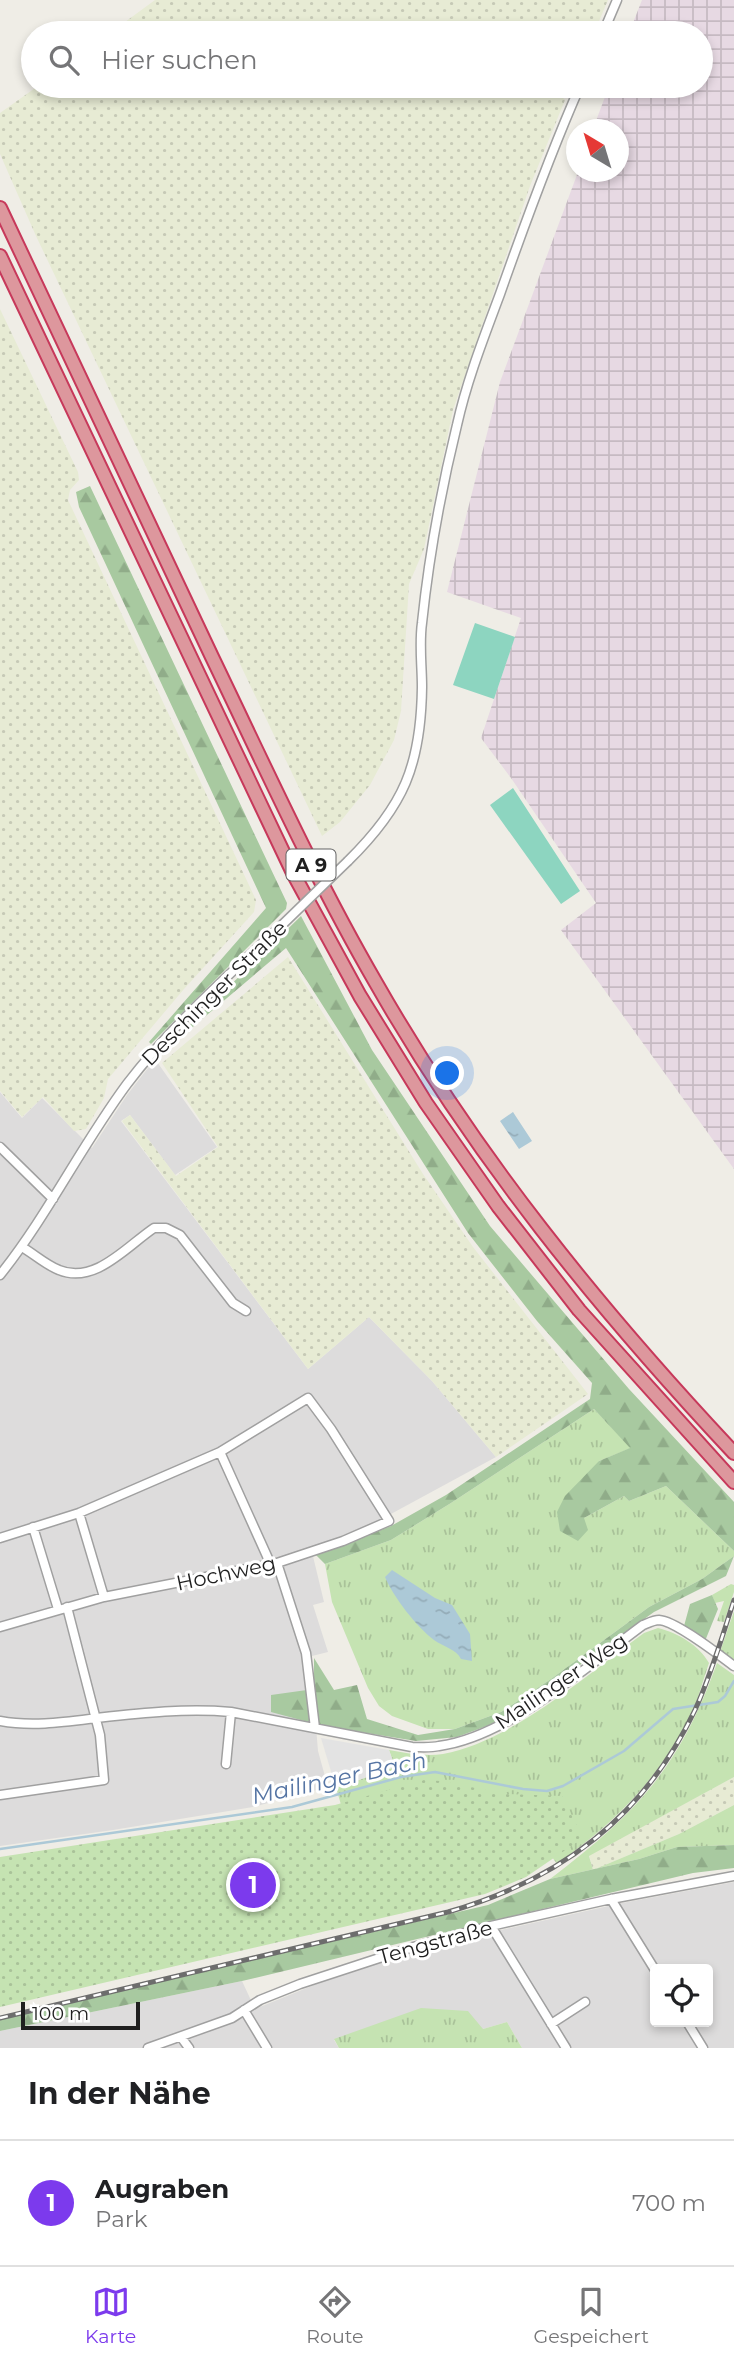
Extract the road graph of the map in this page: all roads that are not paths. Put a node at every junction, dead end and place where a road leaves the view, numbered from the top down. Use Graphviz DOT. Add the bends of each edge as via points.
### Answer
graph roads {
  1 [pos="617,0"];
  2 [pos="608,21"];
  3 [pos="575,98"];
  4 [pos="0,208"];
  5 [pos="0,256"];
  6 [pos="0,1147"];
  7 [pos="53,1199"];
  8 [pos="22,1247"];
  9 [pos="0,1275"];
  10 [pos="246,1311"];
  11 [pos="220,1452"];
  12 [pos="734,1453"];
  13 [pos="734,1482"];
  14 [pos="79,1513"];
  15 [pos="33,1527"];
  16 [pos="0,1538"];
  17 [pos="274,1564"];
  18 [pos="104,1597"];
  19 [pos="63,1608"];
  20 [pos="0,1627"];
  21 [pos="733,1666"];
  22 [pos="231,1712"];
  23 [pos="95,1718"];
  24 [pos="0,1721"];
  25 [pos="315,1728"];
  26 [pos="226,1764"];
  27 [pos="0,1795"];
  28 [pos="734,1876"];
  29 [pos="611,1899"];
  30 [pos="491,1926"];
  31 [pos="651,1964"];
  32 [pos="585,2002"];
  33 [pos="244,2010"];
  34 [pos="551,2024"];
  35 [pos="690,2027"];
  36 [pos="181,2037"];
  37 [pos="148,2048"];
  38 [pos="189,2048"];
  39 [pos="267,2048"];
  40 [pos="566,2048"];
  41 [pos="703,2048"];
  1 -- 2 [label="street"];
  3 -- 7 [label="street, Deschinger Straße, bridge" via="522,231 457,422 421,628 420,736 403,791 370,839 147,1059"];
  4 -- 12 [label="highway, A 9" via="312,866 377,985 522,1204 603,1306"];
  5 -- 13 [label="highway, A 9" via="294,875 360,996 426,1103 498,1206 579,1310"];
  6 -- 7 [label="street"];
  7 -- 8 [label="street, Deschinger Straße"];
  8 -- 9 [label="street, Deschinger Straße"];
  8 -- 10 [label="street" via="55,1268 77,1273 104,1265 154,1228 174,1230 233,1303"];
  11 -- 14 [label="street"];
  11 -- 17 [label="street"];
  11 -- 17 [label="street, Hochweg" via="308,1398 389,1521"];
  14 -- 15 [label="street"];
  14 -- 18 [label="street"];
  15 -- 16 [label="street"];
  15 -- 19 [label="street"];
  17 -- 18 [label="street, Hochweg"];
  17 -- 25 [label="street" via="306,1653"];
  18 -- 19 [label="street, Hochweg"];
  19 -- 20 [label="street, Hochweg"];
  19 -- 23 [label="street"];
  21 -- 25 [label="street, Mailinger Weg" via="659,1620 643,1625 524,1711 460,1741 438,1747 412,1746"];
  22 -- 23 [label="street, Mailinger Weg" via="171,1710"];
  22 -- 25 [label="street, Mailinger Weg"];
  22 -- 26 [label="street"];
  23 -- 24 [label="street, Mailinger Weg" via="49,1723"];
  23 -- 27 [label="street" via="104,1780"];
  28 -- 29 [label="street, Tengstraße"];
  29 -- 30 [label="street, Tengstraße"];
  29 -- 31 [label="street"];
  30 -- 33 [label="street, Tengstraße" via="340,1969"];
  30 -- 34 [label="street"];
  32 -- 34 [label="street"];
  33 -- 36 [label="street, Tengstraße"];
  33 -- 39 [label="street"];
  34 -- 40 [label="street"];
  35 -- 41 [label="street"];
  36 -- 37 [label="street, Tengstraße"];
  36 -- 38 [label="street"];
}
